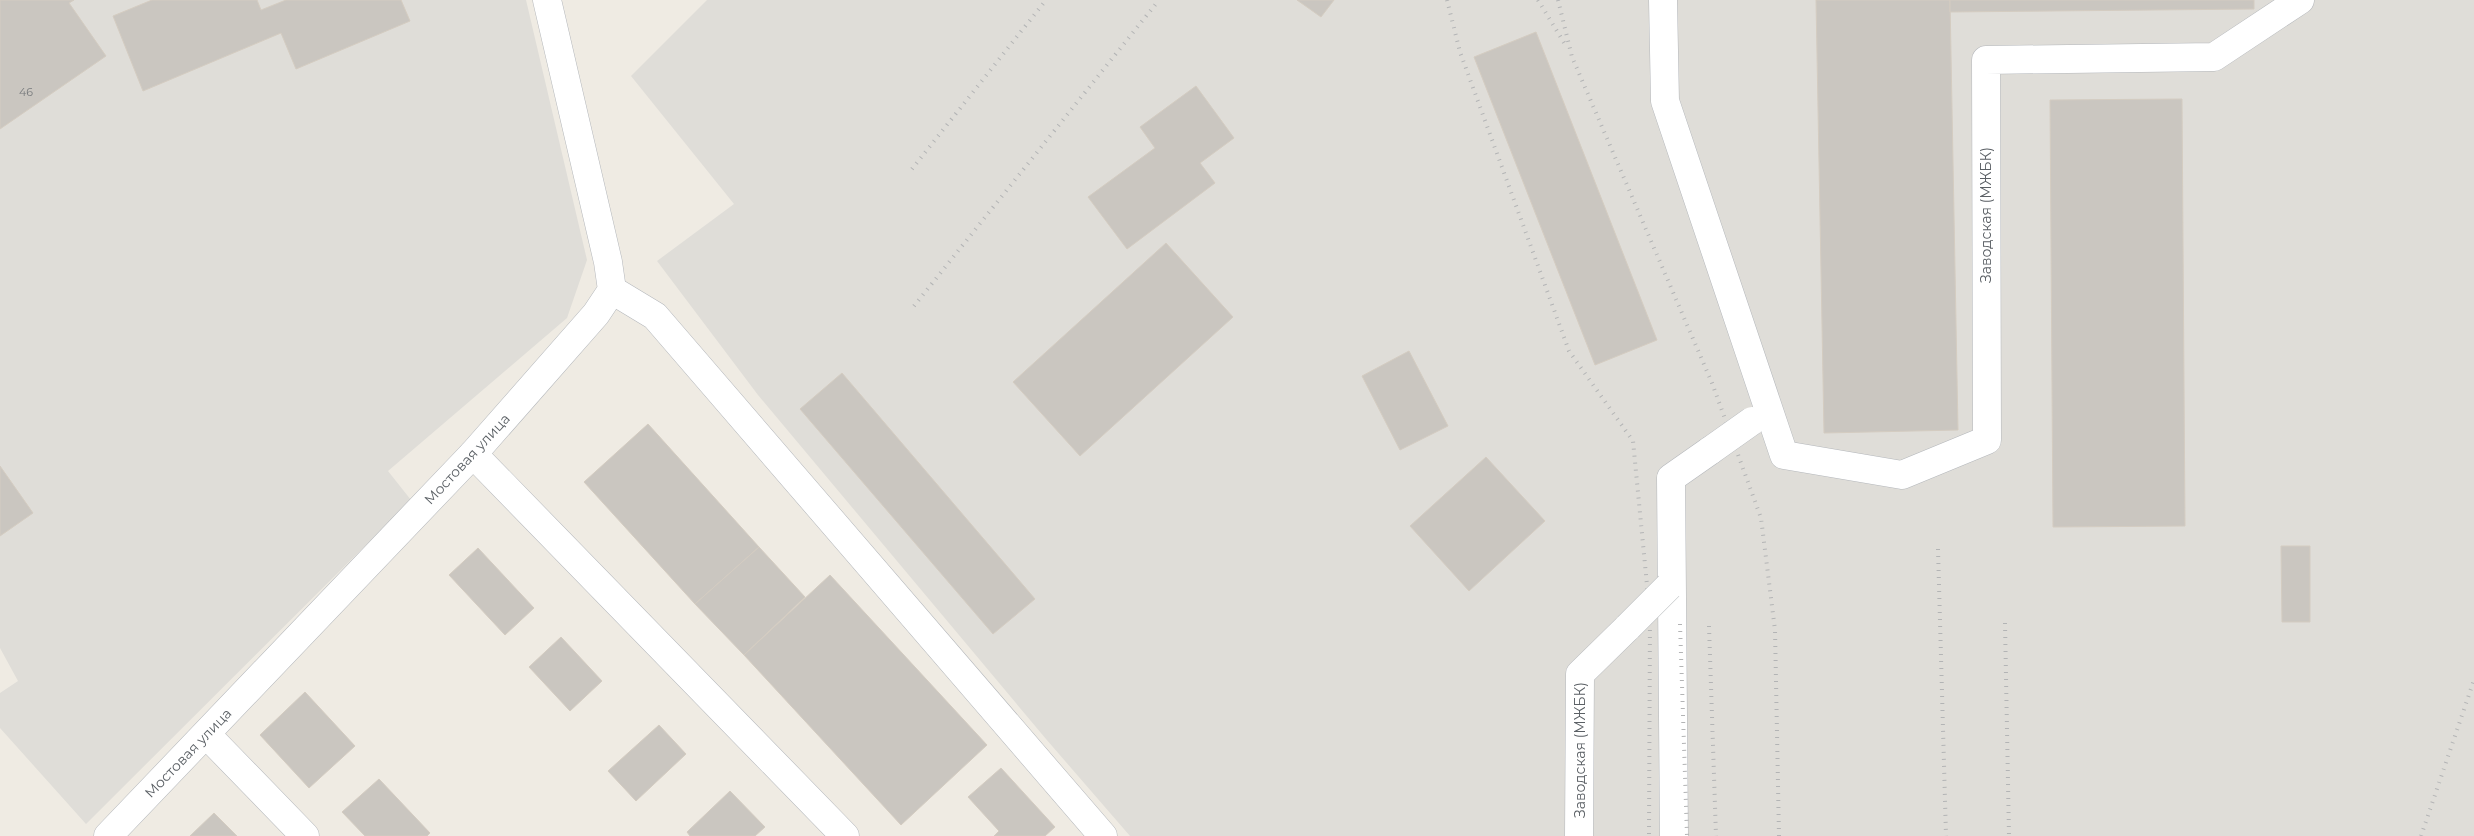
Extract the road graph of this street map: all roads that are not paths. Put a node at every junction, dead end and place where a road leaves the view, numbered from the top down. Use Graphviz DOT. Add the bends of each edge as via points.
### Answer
graph roads {
  1 [pos="548,0"];
  2 [pos="1662,0"];
  3 [pos="2300,0"];
  4 [pos="612,290"];
  5 [pos="1760,415"];
  6 [pos="473,454"];
  7 [pos="1671,584"];
  8 [pos="207,735"];
  9 [pos="108,836"];
  10 [pos="305,836"];
  11 [pos="846,836"];
  12 [pos="1103,836"];
  13 [pos="1579,836"];
  14 [pos="1674,836"];
  1 -- 4 [label="street"];
  2 -- 5 [label="street, Заводская (МЖБК)" via="1666,101"];
  3 -- 5 [label="street, Заводская (МЖБК)" via="2214,57 1986,60 1987,440 1902,475 1784,455"];
  4 -- 6 [label="street, Мостовая улица" via="596,314"];
  4 -- 12 [label="street" via="655,316"];
  5 -- 7 [label="street, bridge" via="1671,478"];
  6 -- 8 [label="street, Мостовая улица"];
  6 -- 11 [label="street"];
  7 -- 13 [label="street, Заводская (МЖБК), bridge" via="1580,674"];
  7 -- 14 [label="street"];
  8 -- 9 [label="street, Мостовая улица"];
  8 -- 10 [label="street"];
}
